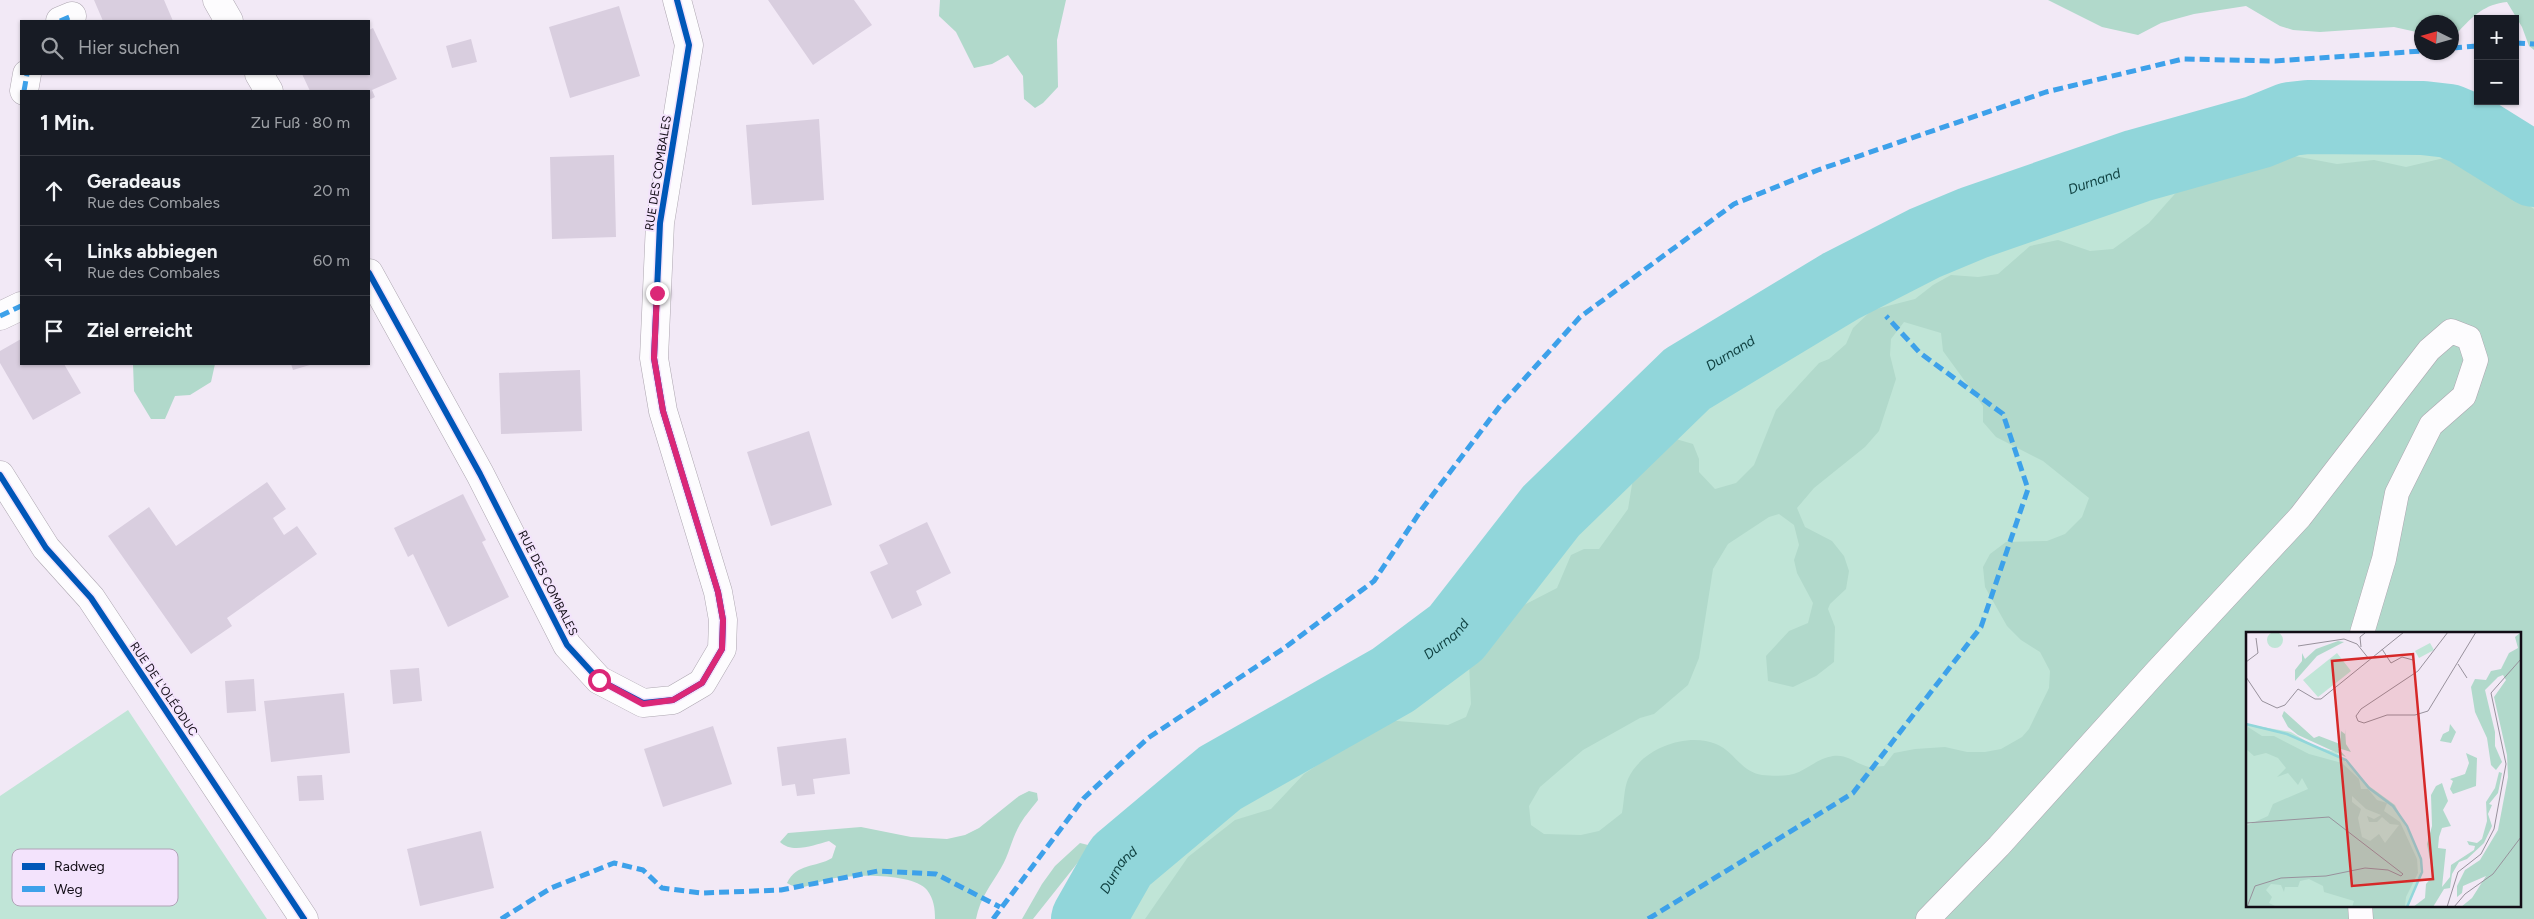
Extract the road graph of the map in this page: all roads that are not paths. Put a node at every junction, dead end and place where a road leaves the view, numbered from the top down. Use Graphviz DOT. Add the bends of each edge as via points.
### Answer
graph roads {
  1 [pos="217,0"];
  2 [pos="677,0"];
  3 [pos="229,20"];
  4 [pos="27,75"];
  5 [pos="260,75"];
  6 [pos="24,90"];
  7 [pos="268,90"];
  8 [pos="370,275"];
  9 [pos="20,306"];
  10 [pos="0,316"];
  11 [pos="0,475"];
  12 [pos="8,508"];
  13 [pos="2362,632"];
  14 [pos="2360,906"];
  15 [pos="304,919"];
  16 [pos="1928,919"];
  17 [pos="2361,919"];
  1 -- 3 [label="street"];
  2 -- 8 [label="street, RUE DES COMBALES" via="689,45 660,223 654,358 663,411 718,592 723,620 722,649 702,683 673,700 643,704 599,680 567,645 480,474"];
  4 -- 6 [label="street"];
  5 -- 7 [label="street"];
  9 -- 10 [label="street"];
  11 -- 12 [label="street, RUE DE L'OLÉODUC"];
  12 -- 15 [label="street, RUE DE L'OLÉODUC" via="90,598"];
  13 -- 16 [label="lane" via="2384,558 2397,492 2432,425 2464,396 2476,360 2469,338 2451,331 2429,350 2300,517 1999,846"];
  14 -- 17 [label="lane"];
}
